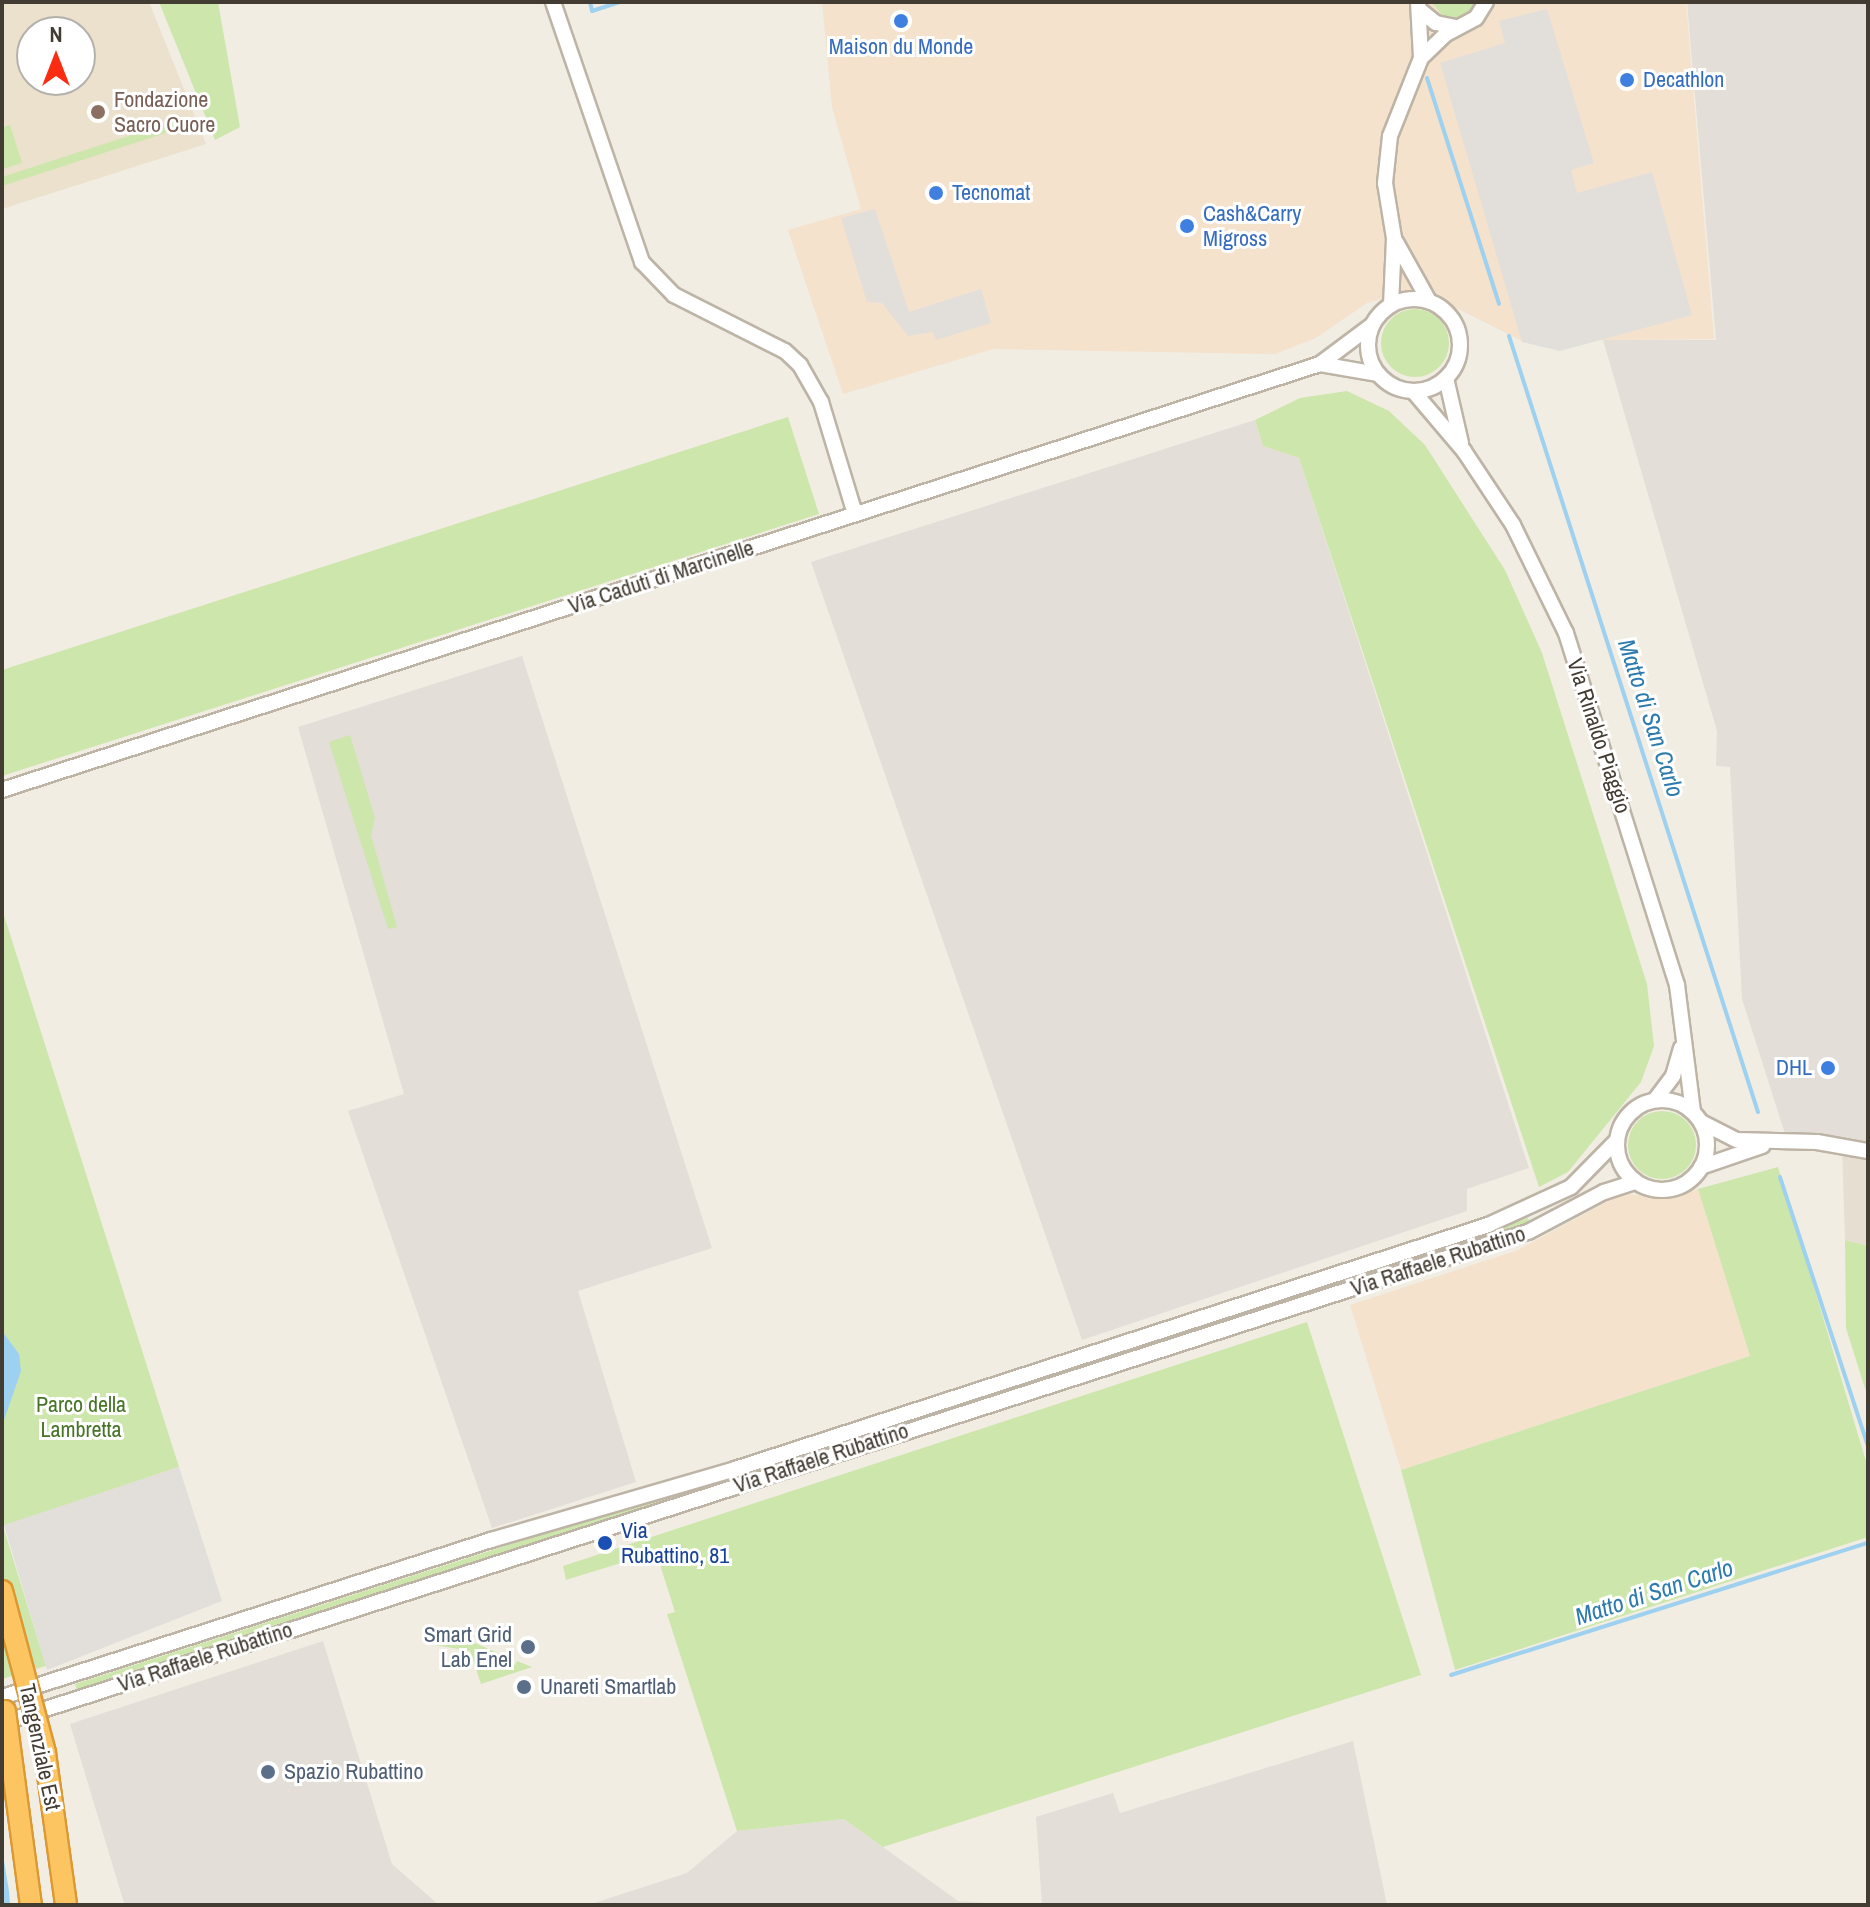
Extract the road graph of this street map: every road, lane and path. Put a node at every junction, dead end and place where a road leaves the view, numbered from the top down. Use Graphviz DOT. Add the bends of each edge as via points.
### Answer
graph roads {
  1 [pos="553,2"];
  2 [pos="1486,2"];
  3 [pos="1420,6"];
  4 [pos="1455,27"];
  5 [pos="1421,58"];
  6 [pos="1394,238"];
  7 [pos="1429,301"];
  8 [pos="1391,305"];
  9 [pos="1372,325"];
  10 [pos="1320,364"];
  11 [pos="1378,374"];
  12 [pos="1446,378"];
  13 [pos="1413,391"];
  14 [pos="1464,451"];
  15 [pos="855,514"];
  16 [pos="2,790"];
  17 [pos="1684,1040"];
  18 [pos="1655,1100"];
  19 [pos="1698,1117"];
  20 [pos="1616,1141"];
  21 [pos="1774,1143"];
  22 [pos="1868,1151"];
  23 [pos="1701,1167"];
  24 [pos="1635,1182"];
  25 [pos="2,1591"];
  26 [pos="3,1710"];
  27 [pos="31,1905"];
  28 [pos="66,1905"];
  1 -- 15 [label="street" via="642,262 674,295 785,351 800,365 821,402"];
  2 -- 4 [label="street" via="1476,18"];
  3 -- 4 [label="street" via="1436,23"];
  3 -- 5 [label="street"];
  4 -- 5 [label="street"];
  5 -- 6 [label="street" via="1386,158 1386,200"];
  6 -- 7 [label="street"];
  6 -- 8 [label="street"];
  7 -- 8 [label="street"];
  7 -- 12 [label="street" via="1448,314 1459,336 1457,361"];
  8 -- 9 [label="street"];
  9 -- 10 [label="street, Via Caduti di Marcinelle"];
  9 -- 11 [label="street" via="1368,353"];
  10 -- 11 [label="street, Via Caduti di Marcinelle"];
  10 -- 15 [label="street, Via Caduti di Marcinelle"];
  11 -- 13 [label="street, Via Rinaldo Piaggio" via="1394,387"];
  12 -- 13 [label="street"];
  12 -- 14 [label="street, Via Rinaldo Piaggio"];
  13 -- 14 [label="street, Via Rinaldo Piaggio"];
  14 -- 17 [label="street, Via Rinaldo Piaggio" via="1532,558 1566,633 1666,944"];
  15 -- 16 [label="street, Via Caduti di Marcinelle"];
  17 -- 18 [label="street, Via Rinaldo Piaggio" via="1673,1076"];
  17 -- 19 [label="street, Via Rinaldo Piaggio"];
  18 -- 19 [label="street" via="1676,1102"];
  18 -- 20 [label="street, Via Raffaele Rubattino" via="1629,1113"];
  19 -- 21 [label="street" via="1725,1138"];
  19 -- 23 [label="street" via="1706,1153"];
  20 -- 24 [label="street" via="1621,1164"];
  20 -- 26 [label="street, Via Raffaele Rubattino" via="1571,1187 1488,1225 735,1469 491,1540"];
  21 -- 22 [label="street" via="1817,1142"];
  21 -- 23 [label="street, Via Raffaele Rubattino"];
  23 -- 24 [label="street, Via Raffaele Rubattino" via="1681,1186 1667,1190"];
  24 -- 26 [label="street, Via Raffaele Rubattino" via="1615,1186 1528,1232"];
  25 -- 28 [label="highway, Tangenziale Est, bridge" via="45,1753"];
  26 -- 27 [label="highway, Tangenziale Est, bridge"];
}
